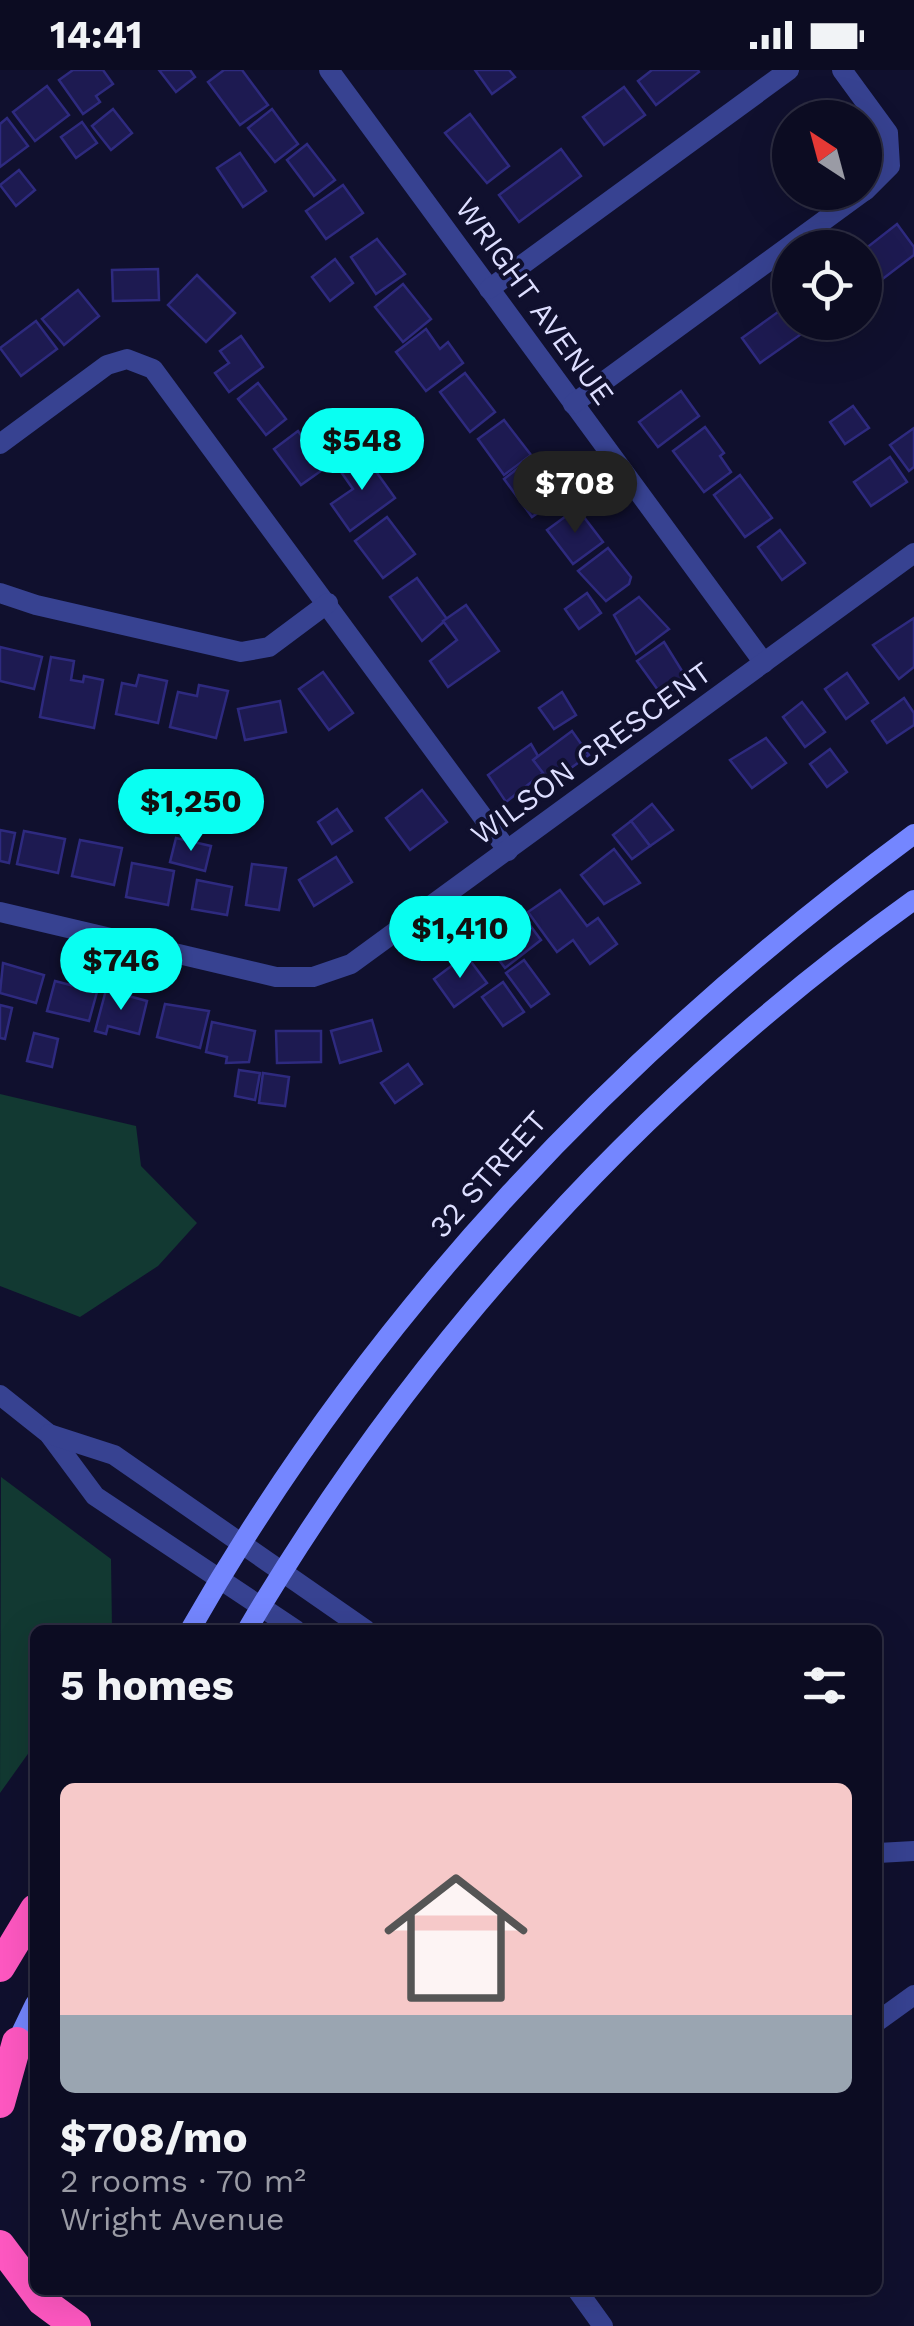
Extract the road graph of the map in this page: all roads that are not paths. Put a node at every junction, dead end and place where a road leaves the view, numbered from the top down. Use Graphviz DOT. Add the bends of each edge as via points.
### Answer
graph roads {
  1 [pos="329,70"];
  2 [pos="789,70"];
  3 [pos="842,70"];
  4 [pos="863,100"];
  5 [pos="882,128"];
  6 [pos="882,174"];
  7 [pos="839,210"];
  8 [pos="489,289"];
  9 [pos="573,404"];
  10 [pos="0,444"];
  11 [pos="914,553"];
  12 [pos="0,593"];
  13 [pos="328,604"];
  14 [pos="764,663"];
  15 [pos="914,834"];
  16 [pos="508,851"];
  17 [pos="914,900"];
  18 [pos="0,912"];
  19 [pos="0,1395"];
  20 [pos="49,1434"];
  21 [pos="241,1545"];
  22 [pos="282,1574"];
  23 [pos="218,1581"];
  24 [pos="260,1608"];
  25 [pos="193,1625"];
  26 [pos="250,1625"];
  27 [pos="288,1625"];
  28 [pos="358,1625"];
  29 [pos="914,1850"];
  30 [pos="882,1854"];
  31 [pos="30,1918"];
  32 [pos="30,1921"];
  33 [pos="0,1967"];
  34 [pos="0,1986"];
  35 [pos="914,1994"];
  36 [pos="30,2014"];
  37 [pos="882,2018"];
  38 [pos="16,2042"];
  39 [pos="0,2076"];
  40 [pos="0,2102"];
  41 [pos="0,2245"];
  42 [pos="30,2285"];
  43 [pos="38,2295"];
  44 [pos="580,2295"];
  45 [pos="76,2326"];
  46 [pos="603,2326"];
  1 -- 8 [label="street, WRIGHT AVENUE"];
  2 -- 8 [label="street"];
  3 -- 4 [label="street"];
  5 -- 6 [label="street" via="890,140 890,166"];
  7 -- 9 [label="street"];
  8 -- 9 [label="street, WRIGHT AVENUE"];
  9 -- 14 [label="street, WRIGHT AVENUE"];
  10 -- 13 [label="street" via="107,365 127,359 146,364"];
  11 -- 14 [label="street, WILSON CRESCENT"];
  12 -- 13 [label="street" via="241,652 269,646"];
  13 -- 16 [label="street"];
  14 -- 16 [label="street, WILSON CRESCENT"];
  15 -- 21 [label="main road, 32 STREET" via="670,1029 532,1167 367,1362"];
  16 -- 18 [label="street, WILSON CRESCENT" via="351,964 296,980"];
  17 -- 22 [label="main road" via="740,1034 595,1171 431,1364"];
  19 -- 20 [label="street"];
  20 -- 21 [label="street" via="114,1455"];
  20 -- 23 [label="street" via="96,1496"];
  21 -- 22 [label="street"];
  21 -- 23 [label="main road, 32 STREET"];
  22 -- 24 [label="main road"];
  22 -- 28 [label="street"];
  23 -- 24 [label="street"];
  23 -- 25 [label="main road, 32 STREET"];
  24 -- 26 [label="main road"];
  24 -- 27 [label="street"];
  29 -- 30 [label="street"];
  31 -- 33 [label="highway"];
  32 -- 34 [label="main road"];
  35 -- 37 [label="street"];
  36 -- 38 [label="main road"];
  38 -- 39 [label="main road"];
  38 -- 40 [label="highway"];
  41 -- 42 [label="highway"];
  43 -- 45 [label="highway"];
  44 -- 46 [label="street"];
}
